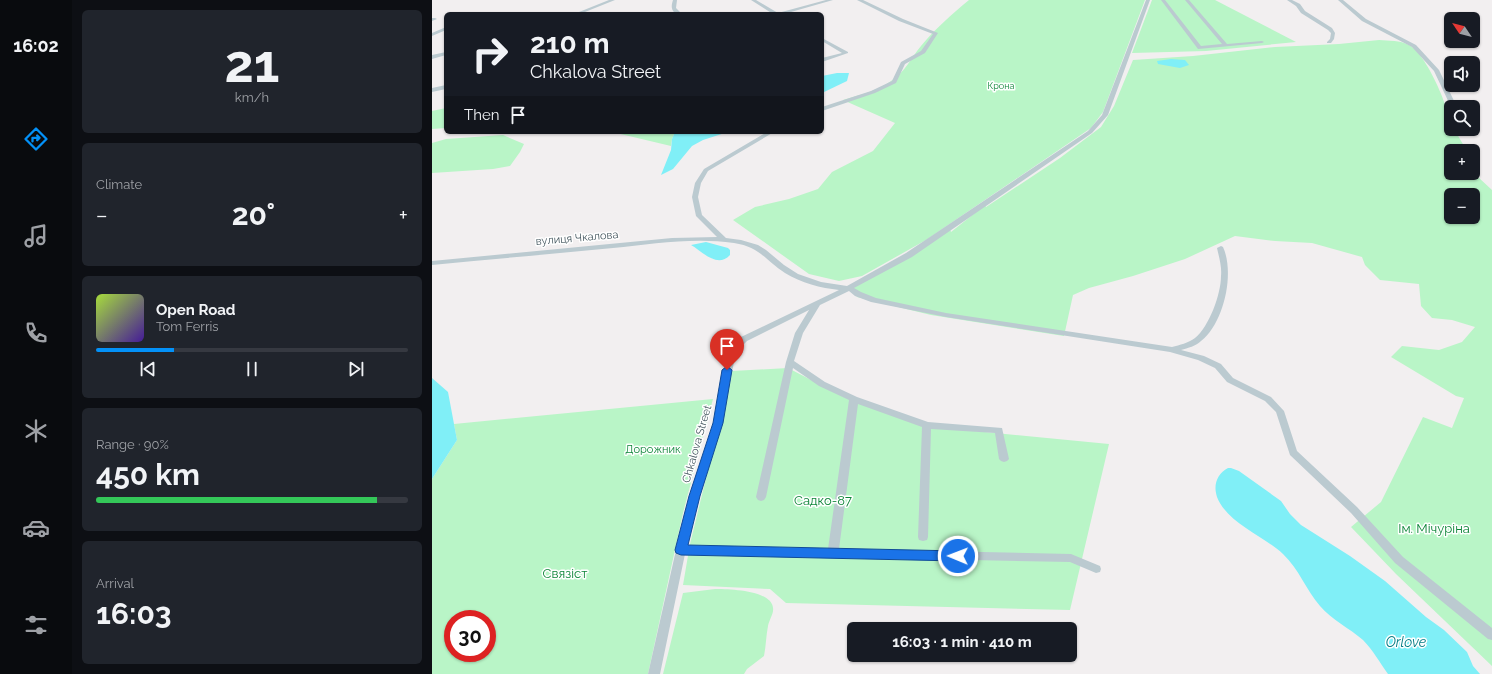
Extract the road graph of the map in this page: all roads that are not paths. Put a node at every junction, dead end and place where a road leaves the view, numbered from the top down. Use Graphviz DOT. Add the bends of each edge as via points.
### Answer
graph roads {
  1 [pos="612,0"];
  2 [pos="675,0"];
  3 [pos="753,0"];
  4 [pos="832,0"];
  5 [pos="860,0"];
  6 [pos="1148,0"];
  7 [pos="1163,0"];
  8 [pos="1188,0"];
  9 [pos="1289,0"];
  10 [pos="1340,0"];
  11 [pos="581,12"];
  12 [pos="678,12"];
  13 [pos="774,12"];
  14 [pos="786,12"];
  15 [pos="444,29"];
  16 [pos="432,36"];
  17 [pos="824,40"];
  18 [pos="1262,42"];
  19 [pos="1329,42"];
  20 [pos="1226,46"];
  21 [pos="444,54"];
  22 [pos="432,57"];
  23 [pos="824,59"];
  24 [pos="444,87"];
  25 [pos="432,90"];
  26 [pos="1451,100"];
  27 [pos="824,108"];
  28 [pos="768,134"];
  29 [pos="724,240"];
  30 [pos="1221,248"];
  31 [pos="432,263"];
  32 [pos="849,288"];
  33 [pos="818,302"];
  34 [pos="1170,349"];
  35 [pos="790,362"];
  36 [pos="854,399"];
  37 [pos="927,425"];
  38 [pos="1004,459"];
  39 [pos="761,497"];
  40 [pos="923,537"];
  41 [pos="681,550"];
  42 [pos="833,553"];
  43 [pos="1096,569"];
  44 [pos="1492,635"];
  45 [pos="654,674"];
  1 -- 11 [label="street"];
  2 -- 12 [label="street" via="673,8"];
  3 -- 13 [label="street"];
  4 -- 14 [label="street"];
  5 -- 27 [label="street" via="936,34 922,52 903,63 894,82"];
  6 -- 32 [label="street, Chkalova Street" via="1104,115 1090,132 909,255"];
  7 -- 20 [label="street" via="1200,48"];
  8 -- 20 [label="street"];
  9 -- 19 [label="street" via="1330,29 1332,40"];
  10 -- 26 [label="street" via="1364,20 1414,46 1436,70"];
  15 -- 16 [label="street"];
  17 -- 23 [label="street" via="846,53"];
  18 -- 20 [label="street"];
  21 -- 22 [label="street"];
  24 -- 25 [label="street"];
  28 -- 29 [label="street" via="706,170 698,183 695,197 699,216"];
  29 -- 31 [label="street, вулиця Чкалова" via="672,240"];
  29 -- 32 [label="street, вулиця Чкалова" via="752,246 799,278 821,285"];
  30 -- 34 [label="street" via="1225,279 1219,304 1207,330 1199,339 1188,345"];
  32 -- 33 [label="street, Chkalova Street"];
  32 -- 34 [label="street" via="874,300 946,315"];
  33 -- 35 [label="street" via="799,333"];
  33 -- 41 [label="street, Chkalova Street" via="744,339 732,351 718,423"];
  34 -- 44 [label="street" via="1218,366 1230,380 1268,399 1280,411 1293,453 1354,510 1399,560"];
  35 -- 36 [label="street" via="822,384"];
  35 -- 39 [label="street"];
  36 -- 37 [label="street"];
  36 -- 42 [label="street"];
  37 -- 38 [label="street" via="999,430"];
  37 -- 40 [label="street"];
  41 -- 42 [label="street"];
  41 -- 45 [label="street, Chkalova Street"];
  42 -- 43 [label="street" via="1071,558"];
}
